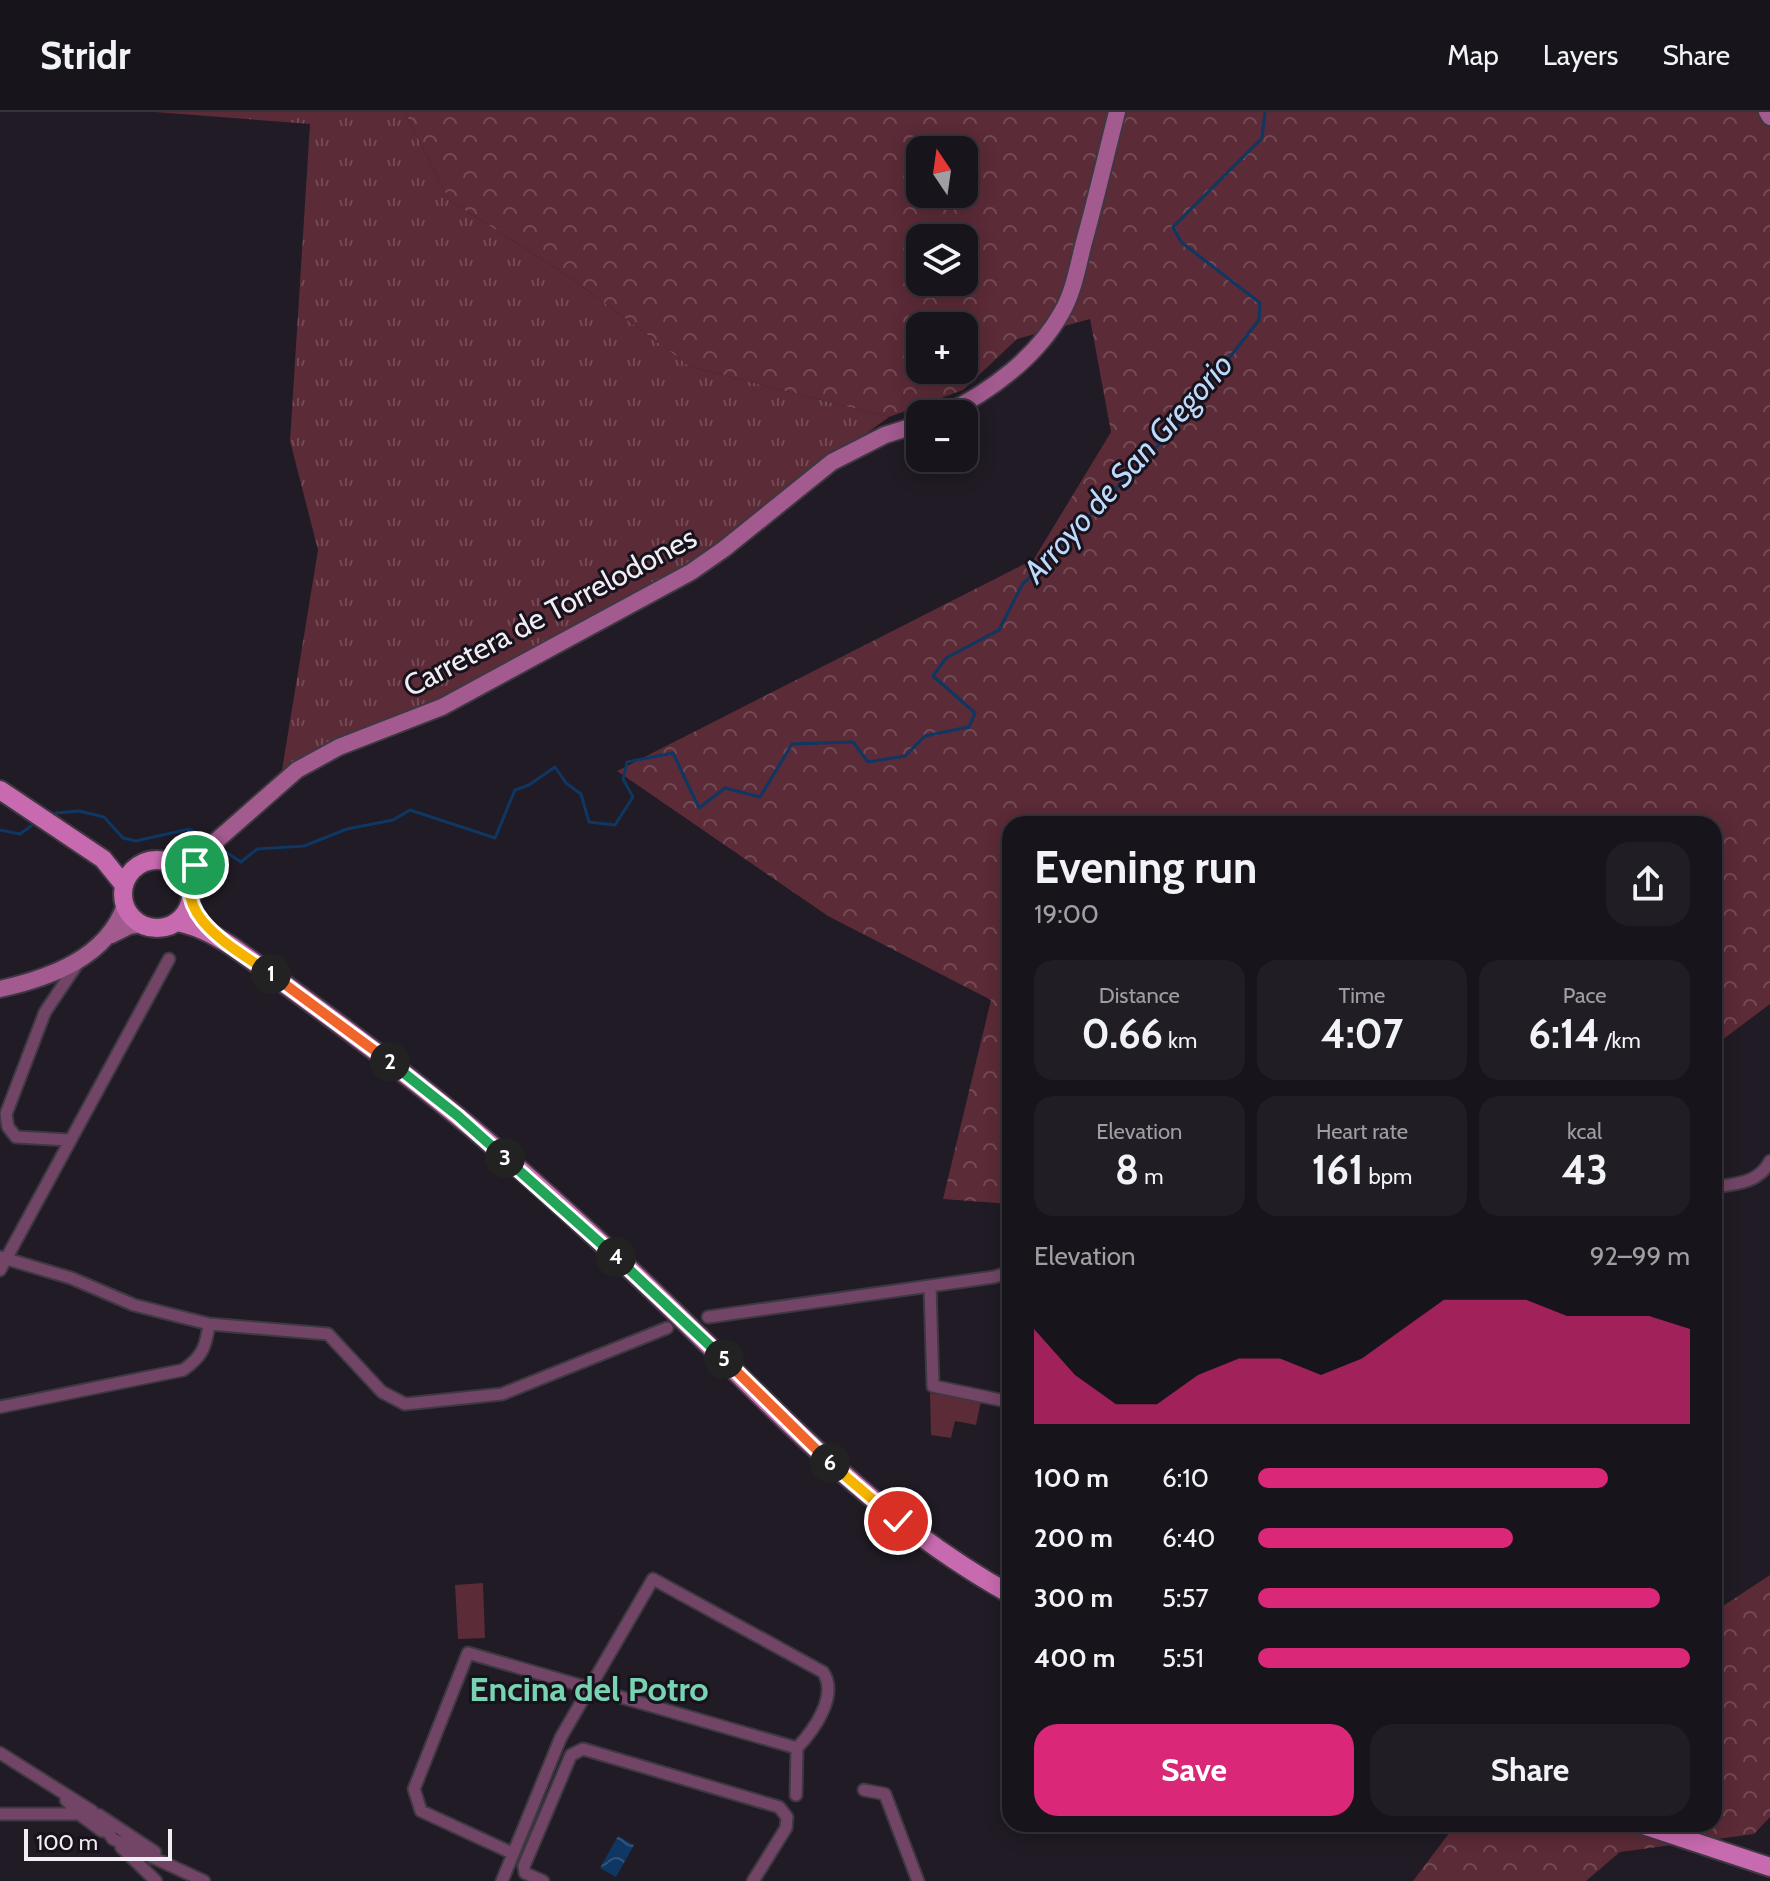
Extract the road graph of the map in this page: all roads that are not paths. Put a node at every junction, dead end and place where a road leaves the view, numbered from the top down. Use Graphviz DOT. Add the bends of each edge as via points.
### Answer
graph roads {
  1 [pos="1117,112"];
  2 [pos="1767,112"];
  3 [pos="1770,117"];
  4 [pos="969,400"];
  5 [pos="906,428"];
  6 [pos="0,790"];
  7 [pos="207,849"];
  8 [pos="103,859"];
  9 [pos="173,864"];
  10 [pos="136,867"];
  11 [pos="188,880"];
  12 [pos="124,885"];
  13 [pos="190,903"];
  14 [pos="125,905"];
  15 [pos="176,922"];
  16 [pos="142,924"];
  17 [pos="216,936"];
  18 [pos="106,938"];
  19 [pos="82,957"];
  20 [pos="169,959"];
  21 [pos="0,989"];
  22 [pos="69,1140"];
  23 [pos="1770,1161"];
  24 [pos="1722,1186"];
  25 [pos="2,1262"];
  26 [pos="1002,1274"];
  27 [pos="930,1286"];
  28 [pos="708,1317"];
  29 [pos="209,1324"];
  30 [pos="667,1328"];
  31 [pos="1002,1400"];
  32 [pos="0,1407"];
  33 [pos="1002,1589"];
  34 [pos="590,1689"];
  35 [pos="797,1748"];
  36 [pos="0,1753"];
  37 [pos="864,1790"];
  38 [pos="58,1791"];
  39 [pos="796,1795"];
  40 [pos="92,1811"];
  41 [pos="0,1814"];
  42 [pos="79,1814"];
  43 [pos="1664,1832"];
  44 [pos="113,1839"];
  45 [pos="512,1853"];
  46 [pos="1770,1867"];
  47 [pos="181,1877"];
  48 [pos="156,1881"];
  49 [pos="200,1881"];
  50 [pos="502,1881"];
  51 [pos="543,1881"];
  52 [pos="753,1881"];
  53 [pos="918,1881"];
  1 -- 4 [label="main road" via="1063,309 1028,356"];
  2 -- 3 [label="main road"];
  5 -- 7 [label="main road, Carretera de Torrelodones" via="832,462 691,572 442,707 339,747 297,770"];
  6 -- 8 [label="main road"];
  7 -- 9 [label="main road, Carretera de Torrelodones"];
  7 -- 11 [label="main road, Carretera de Torrelodones"];
  8 -- 10 [label="main road"];
  8 -- 12 [label="main road"];
  9 -- 10 [label="main road" via="148,861"];
  9 -- 11 [label="main road"];
  10 -- 12 [label="main road"];
  11 -- 13 [label="main road"];
  12 -- 14 [label="main road"];
  13 -- 15 [label="main road"];
  13 -- 17 [label="main road"];
  14 -- 16 [label="main road"];
  14 -- 18 [label="main road"];
  15 -- 16 [label="main road" via="165,927"];
  15 -- 17 [label="main road"];
  16 -- 18 [label="main road"];
  17 -- 33 [label="main road" via="458,1116 898,1521"];
  18 -- 19 [label="main road"];
  19 -- 21 [label="main road" via="58,973"];
  19 -- 22 [label="street" via="45,1012 6,1114 16,1137"];
  20 -- 22 [label="street"];
  22 -- 25 [label="street"];
  23 -- 24 [label="street" via="1765,1171 1746,1182"];
  25 -- 29 [label="street" via="71,1278 134,1305"];
  26 -- 27 [label="street"];
  27 -- 28 [label="street"];
  27 -- 31 [label="street" via="933,1386"];
  29 -- 30 [label="street" via="328,1334 382,1392 405,1404 502,1394"];
  29 -- 32 [label="street" via="205,1348 183,1370"];
  34 -- 35 [label="street"];
  34 -- 35 [label="street" via="653,1579 823,1672 828,1693 814,1730"];
  34 -- 45 [label="street" via="561,1737"];
  34 -- 45 [label="street" via="468,1653 414,1789 421,1811"];
  35 -- 39 [label="street"];
  36 -- 38 [label="street"];
  37 -- 53 [label="street" via="885,1794"];
  38 -- 40 [label="street"];
  38 -- 42 [label="street"];
  40 -- 44 [label="street"];
  40 -- 47 [label="street"];
  41 -- 42 [label="street"];
  42 -- 44 [label="street"];
  43 -- 46 [label="main road"];
  44 -- 47 [label="street"];
  44 -- 48 [label="street"];
  45 -- 50 [label="street"];
  47 -- 49 [label="street"];
  51 -- 52 [label="street" via="529,1877 524,1866 571,1755 583,1749 779,1807 787,1817 786,1828"];
}
